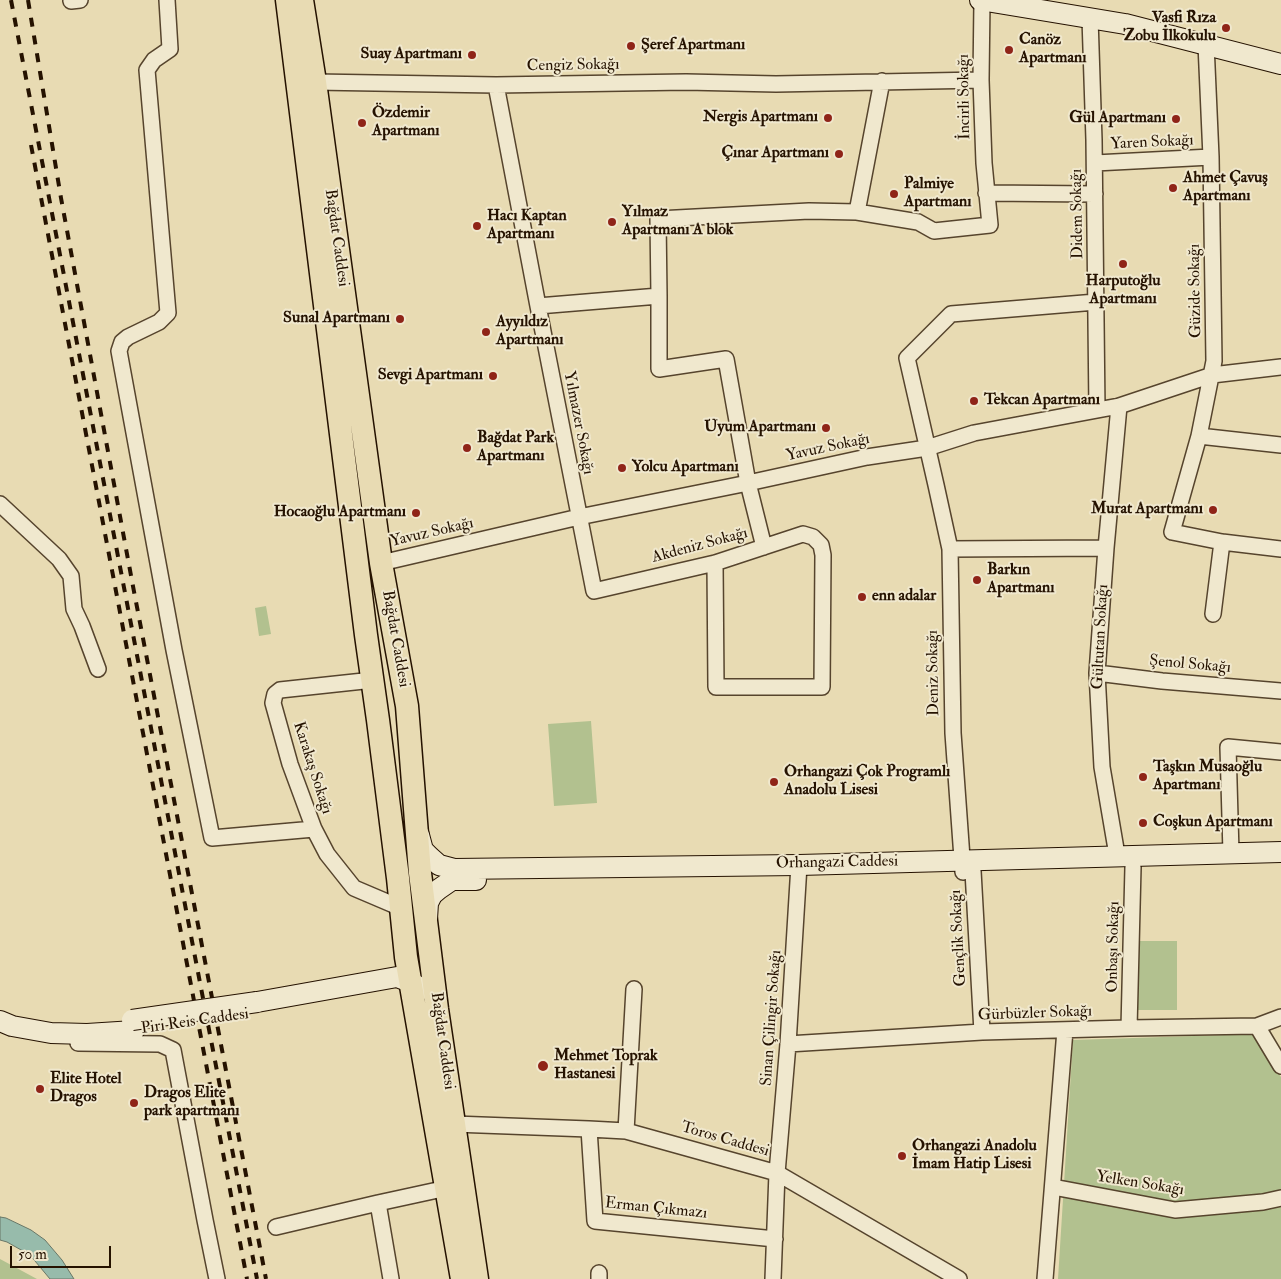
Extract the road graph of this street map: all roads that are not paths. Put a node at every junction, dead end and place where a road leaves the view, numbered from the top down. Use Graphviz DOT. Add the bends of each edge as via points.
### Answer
graph roads {
  1 [pos="167,0"];
  2 [pos="287,0"];
  3 [pos="302,0"];
  4 [pos="981,0"];
  5 [pos="1090,18"];
  6 [pos="1206,44"];
  7 [pos="1281,64"];
  8 [pos="981,80"];
  9 [pos="882,81"];
  10 [pos="315,82"];
  11 [pos="496,85"];
  12 [pos="1212,157"];
  13 [pos="1095,163"];
  14 [pos="986,193"];
  15 [pos="1095,194"];
  16 [pos="857,212"];
  17 [pos="658,296"];
  18 [pos="1096,302"];
  19 [pos="538,306"];
  20 [pos="1281,367"];
  21 [pos="1212,375"];
  22 [pos="1119,406"];
  23 [pos="1097,410"];
  24 [pos="1199,436"];
  25 [pos="1281,445"];
  26 [pos="927,448"];
  27 [pos="748,483"];
  28 [pos="0,504"];
  29 [pos="579,517"];
  30 [pos="1222,542"];
  31 [pos="764,547"];
  32 [pos="1106,548"];
  33 [pos="950,549"];
  34 [pos="1281,549"];
  35 [pos="381,563"];
  36 [pos="715,563"];
  37 [pos="594,591"];
  38 [pos="1214,614"];
  39 [pos="366,635"];
  40 [pos="395,640"];
  41 [pos="98,668"];
  42 [pos="1097,673"];
  43 [pos="373,680"];
  44 [pos="1281,691"];
  45 [pos="376,704"];
  46 [pos="407,706"];
  47 [pos="1281,752"];
  48 [pos="417,828"];
  49 [pos="314,829"];
  50 [pos="394,847"];
  51 [pos="1281,852"];
  52 [pos="1231,853"];
  53 [pos="1123,863"];
  54 [pos="1281,864"];
  55 [pos="966,868"];
  56 [pos="799,870"];
  57 [pos="420,873"];
  58 [pos="452,880"];
  59 [pos="401,908"];
  60 [pos="426,921"];
  61 [pos="431,954"];
  62 [pos="403,982"];
  63 [pos="634,989"];
  64 [pos="437,1009"];
  65 [pos="0,1010"];
  66 [pos="1281,1017"];
  67 [pos="0,1022"];
  68 [pos="133,1025"];
  69 [pos="1257,1026"];
  70 [pos="1129,1028"];
  71 [pos="1065,1030"];
  72 [pos="982,1032"];
  73 [pos="51,1033"];
  74 [pos="788,1044"];
  75 [pos="1281,1066"];
  76 [pos="454,1124"];
  77 [pos="589,1129"];
  78 [pos="626,1132"];
  79 [pos="777,1173"];
  80 [pos="1053,1187"];
  81 [pos="447,1188"];
  82 [pos="1281,1198"];
  83 [pos="378,1203"];
  84 [pos="276,1227"];
  85 [pos="775,1238"];
  86 [pos="217,1279"];
  87 [pos="391,1279"];
  88 [pos="462,1279"];
  89 [pos="478,1279"];
  90 [pos="773,1279"];
  91 [pos="959,1279"];
  92 [pos="1045,1279"];
  1 -- 49 [label="street" via="170,49 154,60 147,70 168,313 159,322 122,342 119,350 125,385 212,838"];
  2 -- 39 [label="main road, Bağdat Caddesi"];
  3 -- 10 [label="main road, Bağdat Caddesi"];
  4 -- 5 [label="main road"];
  4 -- 8 [label="street, İncirli Sokağı"];
  5 -- 6 [label="main road"];
  5 -- 13 [label="street, Didem Sokağı"];
  6 -- 7 [label="main road"];
  6 -- 12 [label="street, Güzide Sokağı"];
  8 -- 9 [label="street, Cengiz Sokağı"];
  8 -- 14 [label="street, İncirli Sokağı"];
  9 -- 11 [label="street, Cengiz Sokağı"];
  9 -- 16 [label="street"];
  10 -- 11 [label="street, Cengiz Sokağı"];
  10 -- 35 [label="main road, Bağdat Caddesi"];
  11 -- 19 [label="street, Yılmazer Sokağı"];
  12 -- 13 [label="street, Yaren Sokağı"];
  12 -- 21 [label="street, Güzide Sokağı"];
  13 -- 15 [label="street, Didem Sokağı"];
  14 -- 15 [label="street"];
  14 -- 16 [label="street, İncirli Sokağı" via="990,225 934,231 918,222"];
  15 -- 18 [label="street, Didem Sokağı"];
  16 -- 17 [label="street" via="809,211 658,219"];
  17 -- 19 [label="street"];
  17 -- 27 [label="street" via="659,369 726,359"];
  18 -- 23 [label="street, Didem Sokağı"];
  18 -- 26 [label="street, Deniz Sokağı" via="951,314 907,358"];
  19 -- 29 [label="street, Yılmazer Sokağı"];
  20 -- 21 [label="street, Yavuz Sokağı"];
  21 -- 22 [label="street, Yavuz Sokağı"];
  21 -- 24 [label="street, Güzide Sokağı"];
  22 -- 23 [label="street, Yavuz Sokağı"];
  22 -- 32 [label="street, Gültutan Sokağı"];
  23 -- 26 [label="street, Yavuz Sokağı" via="974,433"];
  24 -- 25 [label="street"];
  24 -- 30 [label="street, Güzide Sokağı" via="1172,532"];
  26 -- 27 [label="street, Yavuz Sokağı" via="867,456"];
  26 -- 33 [label="street, Deniz Sokağı"];
  27 -- 29 [label="street, Yavuz Sokağı"];
  27 -- 31 [label="street"];
  28 -- 41 [label="street" via="59,559 71,576 74,609"];
  29 -- 35 [label="street, Yavuz Sokağı"];
  29 -- 37 [label="street, Yılmazer Sokağı"];
  30 -- 34 [label="street"];
  30 -- 38 [label="street"];
  31 -- 36 [label="street, Akdeniz Sokağı"];
  31 -- 36 [label="street, Akdeniz Sokağı" via="802,534 813,537 821,545 822,687 716,686"];
  32 -- 33 [label="street"];
  32 -- 42 [label="street, Gültutan Sokağı"];
  33 -- 55 [label="street, Deniz Sokağı" via="953,733"];
  35 -- 40 [label="main road, Bağdat Caddesi"];
  36 -- 37 [label="street, Akdeniz Sokağı"];
  39 -- 40 [label="main road" via="379,653 387,653"];
  39 -- 43 [label="main road, Bağdat Caddesi"];
  40 -- 46 [label="main road, Bağdat Caddesi"];
  42 -- 44 [label="street, Şenol Sokağı"];
  42 -- 53 [label="street, Gültutan Sokağı" via="1102,767"];
  43 -- 45 [label="main road, Bağdat Caddesi"];
  43 -- 49 [label="street, Karakaş Sokağı" via="280,690 275,694 273,703 290,764"];
  45 -- 46 [label="main road" via="383,694 391,690 400,693"];
  45 -- 50 [label="main road, Bağdat Caddesi"];
  46 -- 48 [label="main road, Bağdat Caddesi"];
  47 -- 52 [label="street" via="1228,748"];
  48 -- 56 [label="main road, Orhangazi Caddesi" via="423,850 439,865 454,869"];
  48 -- 57 [label="main road, Bağdat Caddesi"];
  49 -- 59 [label="street, Karakaş Sokağı" via="327,854 354,888"];
  50 -- 57 [label="main road" via="405,866"];
  50 -- 59 [label="main road, Bağdat Caddesi"];
  51 -- 52 [label="main road, Orhangazi Caddesi"];
  52 -- 53 [label="main road, Orhangazi Caddesi"];
  53 -- 54 [label="main road, Orhangazi Caddesi"];
  53 -- 55 [label="main road, Orhangazi Caddesi"];
  53 -- 70 [label="street, Onbaşı Sokağı"];
  55 -- 56 [label="main road, Orhangazi Caddesi"];
  55 -- 72 [label="street, Gençlik Sokağı"];
  56 -- 58 [label="main road, Orhangazi Caddesi"];
  56 -- 74 [label="street, Sinan Çilingir Sokağı"];
  57 -- 58 [label="main road, Orhangazi Caddesi"];
  57 -- 60 [label="main road, Bağdat Caddesi"];
  58 -- 60 [label="main road" via="432,896"];
  59 -- 62 [label="main road, Bağdat Caddesi"];
  60 -- 61 [label="main road, Bağdat Caddesi"];
  61 -- 62 [label="main road" via="424,970"];
  61 -- 64 [label="main road, Bağdat Caddesi"];
  62 -- 64 [label="main road" via="425,990"];
  62 -- 68 [label="main road, Piri Reis Caddesi, bridge"];
  62 -- 81 [label="main road, Bağdat Caddesi"];
  63 -- 78 [label="street"];
  64 -- 76 [label="main road, Bağdat Caddesi"];
  65 -- 68 [label="main road, Piri Reis Caddesi" via="48,1022"];
  66 -- 69 [label="street, Gürbüzler Sokağı"];
  67 -- 73 [label="main road, Piri Reis Caddesi"];
  68 -- 73 [label="main road, Piri Reis Caddesi" via="87,1034"];
  69 -- 70 [label="street, Gürbüzler Sokağı"];
  69 -- 75 [label="street"];
  70 -- 71 [label="street, Gürbüzler Sokağı"];
  71 -- 72 [label="street, Gürbüzler Sokağı"];
  71 -- 80 [label="street"];
  72 -- 74 [label="street, Gürbüzler Sokağı"];
  73 -- 86 [label="street" via="80,1043 160,1044 173,1050"];
  74 -- 79 [label="street, Sinan Çilingir Sokağı"];
  76 -- 77 [label="street, Toros Caddesi"];
  76 -- 89 [label="main road, Bağdat Caddesi"];
  77 -- 78 [label="street, Toros Caddesi"];
  77 -- 85 [label="street, Erman Çıkmazı" via="595,1221"];
  78 -- 79 [label="street, Toros Caddesi"];
  79 -- 85 [label="street, Sinan Çilingir Sokağı"];
  79 -- 91 [label="street, Toros Caddesi"];
  80 -- 82 [label="street, Yelken Sokağı" via="1175,1210"];
  80 -- 92 [label="street"];
  81 -- 83 [label="street"];
  81 -- 88 [label="main road, Bağdat Caddesi"];
  83 -- 84 [label="street"];
  83 -- 87 [label="street"];
  85 -- 90 [label="street, Sinan Çilingir Sokağı"];
}
